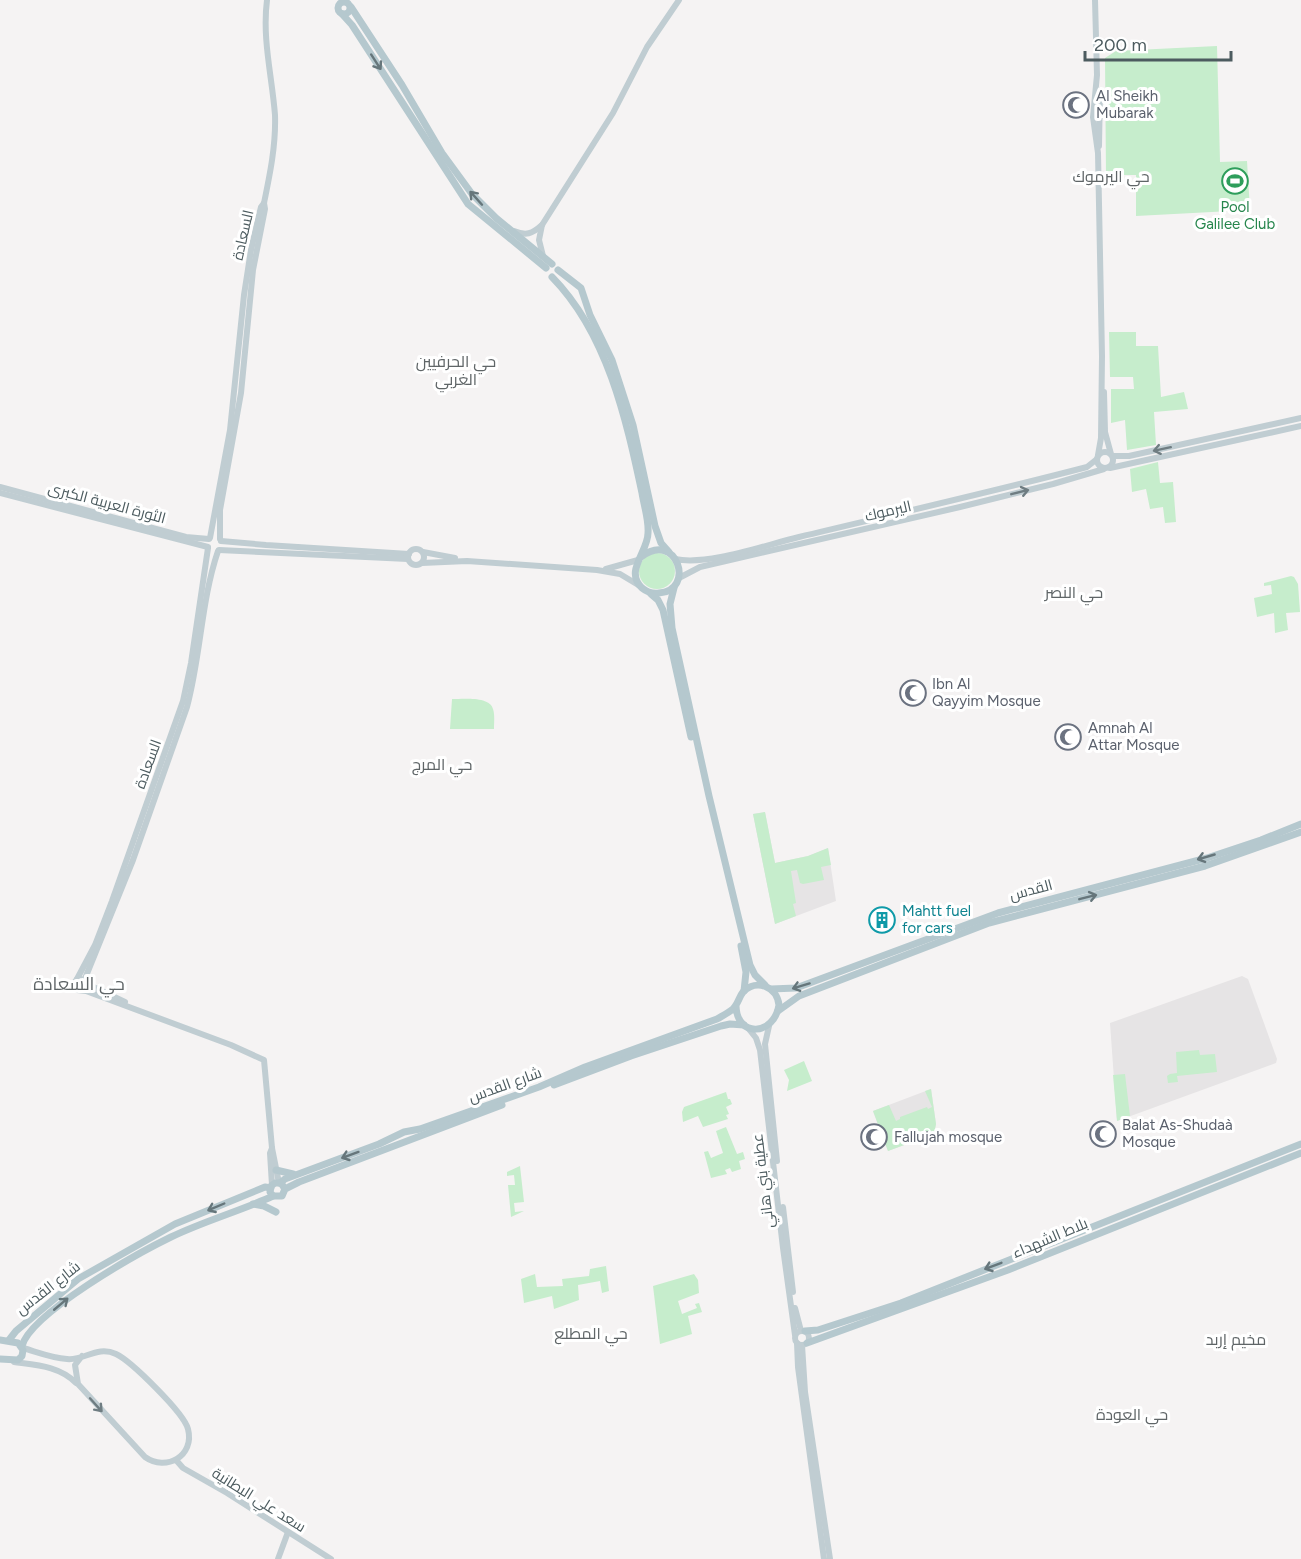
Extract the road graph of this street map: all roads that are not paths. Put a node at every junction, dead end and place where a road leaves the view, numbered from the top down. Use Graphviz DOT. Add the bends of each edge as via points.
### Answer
graph roads {
  1 [pos="267,0"];
  2 [pos="679,0"];
  3 [pos="1095,0"];
  4 [pos="348,3"];
  5 [pos="338,7"];
  6 [pos="264,203"];
  7 [pos="542,225"];
  8 [pos="511,230"];
  9 [pos="543,256"];
  10 [pos="549,266"];
  11 [pos="558,270"];
  12 [pos="552,277"];
  13 [pos="578,285"];
  14 [pos="566,292"];
  15 [pos="1102,403"];
  16 [pos="1301,418"];
  17 [pos="1301,426"];
  18 [pos="1112,455"];
  19 [pos="1097,457"];
  20 [pos="1107,468"];
  21 [pos="0,487"];
  22 [pos="0,493"];
  23 [pos="209,539"];
  24 [pos="221,540"];
  25 [pos="208,548"];
  26 [pos="219,550"];
  27 [pos="423,552"];
  28 [pos="673,556"];
  29 [pos="409,557"];
  30 [pos="639,558"];
  31 [pos="467,561"];
  32 [pos="422,563"];
  33 [pos="597,570"];
  34 [pos="677,581"];
  35 [pos="646,590"];
  36 [pos="197,642"];
  37 [pos="1301,824"];
  38 [pos="1301,832"];
  39 [pos="82,981"];
  40 [pos="769,988"];
  41 [pos="81,990"];
  42 [pos="744,992"];
  43 [pos="736,1006"];
  44 [pos="778,1011"];
  45 [pos="180,1026"];
  46 [pos="746,1026"];
  47 [pos="769,1026"];
  48 [pos="1301,1144"];
  49 [pos="272,1148"];
  50 [pos="1301,1153"];
  51 [pos="276,1170"];
  52 [pos="296,1175"];
  53 [pos="277,1185"];
  54 [pos="273,1196"];
  55 [pos="251,1204"];
  56 [pos="276,1212"];
  57 [pos="800,1332"];
  58 [pos="4,1339"];
  59 [pos="802,1343"];
  60 [pos="22,1347"];
  61 [pos="82,1356"];
  62 [pos="0,1360"];
  63 [pos="10,1361"];
  64 [pos="78,1384"];
  65 [pos="176,1460"];
  66 [pos="288,1532"];
  67 [pos="278,1559"];
  68 [pos="331,1559"];
  69 [pos="824,1559"];
  70 [pos="830,1559"];
  1 -- 6 [label="street" via="265,20 275,128"];
  2 -- 7 [label="street"];
  3 -- 15 [label="street" via="1097,75 1093,117 1098,153"];
  4 -- 5 [label="main road"];
  4 -- 5 [label="main road" via="349,13"];
  8 -- 4 [label="main road, one-way" via="478,201 442,153"];
  5 -- 10 [label="main road, one-way" via="468,204"];
  6 -- 23 [label="street, السعادة" via="249,261 235,393"];
  6 -- 24 [label="street, السعادة" via="247,318 241,393 220,510"];
  7 -- 8 [label="street" via="527,234"];
  7 -- 9 [label="street" via="539,240"];
  8 -- 9 [label="main road"];
  9 -- 10 [label="main road"];
  10 -- 11 [label="main road" via="555,265"];
  10 -- 12 [label="main road" via="547,274"];
  11 -- 12 [label="main road"];
  11 -- 13 [label="main road"];
  12 -- 14 [label="main road"];
  13 -- 14 [label="main road" via="567,285"];
  13 -- 14 [label="main road" via="576,295"];
  13 -- 28 [label="main road" via="626,398 655,526"];
  14 -- 30 [label="main road" via="606,364 626,422 648,528 648,540"];
  15 -- 18 [label="street"];
  15 -- 19 [label="street"];
  16 -- 18 [label="street, one-way" via="1129,456"];
  17 -- 20 [label="street, اليرموك"];
  18 -- 19 [label="street" via="1106,452"];
  18 -- 20 [label="street" via="1114,461"];
  19 -- 20 [label="street" via="1099,466"];
  19 -- 28 [label="street, اليرموك" via="1089,466 996,491 758,548 694,561"];
  34 -- 20 [label="street, اليرموك, one-way" via="700,567 969,505"];
  21 -- 23 [label="street, الثورة العربية الكبرى" via="186,537"];
  22 -- 25 [label="street, الثورة العربية الكبرى"];
  23 -- 24 [label="street" via="214,536"];
  23 -- 25 [label="street"];
  24 -- 26 [label="street"];
  24 -- 29 [label="street"];
  25 -- 26 [label="street"];
  25 -- 36 [label="street, السعادة"];
  26 -- 29 [label="street"];
  26 -- 36 [label="street, السعادة"];
  27 -- 29 [label="street" via="415,549"];
  27 -- 31 [label="street"];
  27 -- 32 [label="street"];
  28 -- 30 [label="main road" via="655,549"];
  28 -- 34 [label="main road" via="678,564"];
  29 -- 32 [label="street" via="414,565"];
  30 -- 33 [label="street" via="623,566"];
  30 -- 35 [label="main road" via="635,576"];
  31 -- 32 [label="street"];
  31 -- 33 [label="street"];
  33 -- 35 [label="street" via="620,574"];
  34 -- 35 [label="main road" via="663,593"];
  34 -- 40 [label="main road" via="670,604 672,628 709,796 750,965 758,980"];
  35 -- 42 [label="main road" via="658,600 664,613 742,952 747,977"];
  36 -- 39 [label="street, السعادة" via="173,733"];
  37 -- 40 [label="main road, القدس, one-way" via="1207,858 998,913 796,988"];
  44 -- 38 [label="main road, القدس, one-way" via="799,996 989,923 1204,866"];
  39 -- 41 [label="street, السعادة" via="85,987"];
  39 -- 41 [label="street" via="74,981 74,986"];
  39 -- 45 [label="street"];
  40 -- 42 [label="main road" via="752,986"];
  40 -- 44 [label="main road" via="778,999"];
  41 -- 45 [label="street"];
  42 -- 43 [label="main road"];
  43 -- 46 [label="main road"];
  43 -- 52 [label="main road, شارع القدس, one-way" via="717,1019"];
  44 -- 47 [label="main road"];
  45 -- 49 [label="street" via="264,1060"];
  46 -- 47 [label="main road"];
  46 -- 53 [label="main road" via="721,1026 631,1056"];
  46 -- 57 [label="street, عطية بني هاني" via="760,1050 783,1248"];
  47 -- 57 [label="street" via="765,1044 771,1110"];
  48 -- 57 [label="main road, one-way" via="901,1303 818,1330"];
  49 -- 51 [label="street"];
  49 -- 53 [label="street"];
  50 -- 59 [label="main road, بلاط الشهداء" via="1008,1270"];
  51 -- 52 [label="main road"];
  51 -- 53 [label="street"];
  52 -- 53 [label="main road, شارع القدس"];
  53 -- 54 [label="main road"];
  53 -- 54 [label="main road" via="282,1196"];
  53 -- 58 [label="main road, شارع القدس, one-way" via="175,1224 78,1279"];
  54 -- 55 [label="main road"];
  55 -- 56 [label="main road"];
  60 -- 55 [label="main road, one-way" via="33,1328 100,1277 170,1237"];
  57 -- 59 [label="street"];
  57 -- 59 [label="street" via="809,1336"];
  58 -- 60 [label="main road"];
  59 -- 69 [label="street" via="799,1377"];
  59 -- 70 [label="street"];
  60 -- 61 [label="street" via="67,1359"];
  60 -- 63 [label="main road" via="20,1358"];
  61 -- 64 [label="street" via="75,1365"];
  61 -- 65 [label="street" via="101,1350 116,1354 174,1408 187,1425 189,1439"];
  62 -- 63 [label="main road"];
  63 -- 64 [label="street" via="55,1369"];
  64 -- 65 [label="street, one-way" via="145,1457 156,1463"];
  65 -- 66 [label="street, سعد علي البطانية"];
  66 -- 67 [label="street"];
  66 -- 68 [label="street, سعد علي البطانية"];
}
